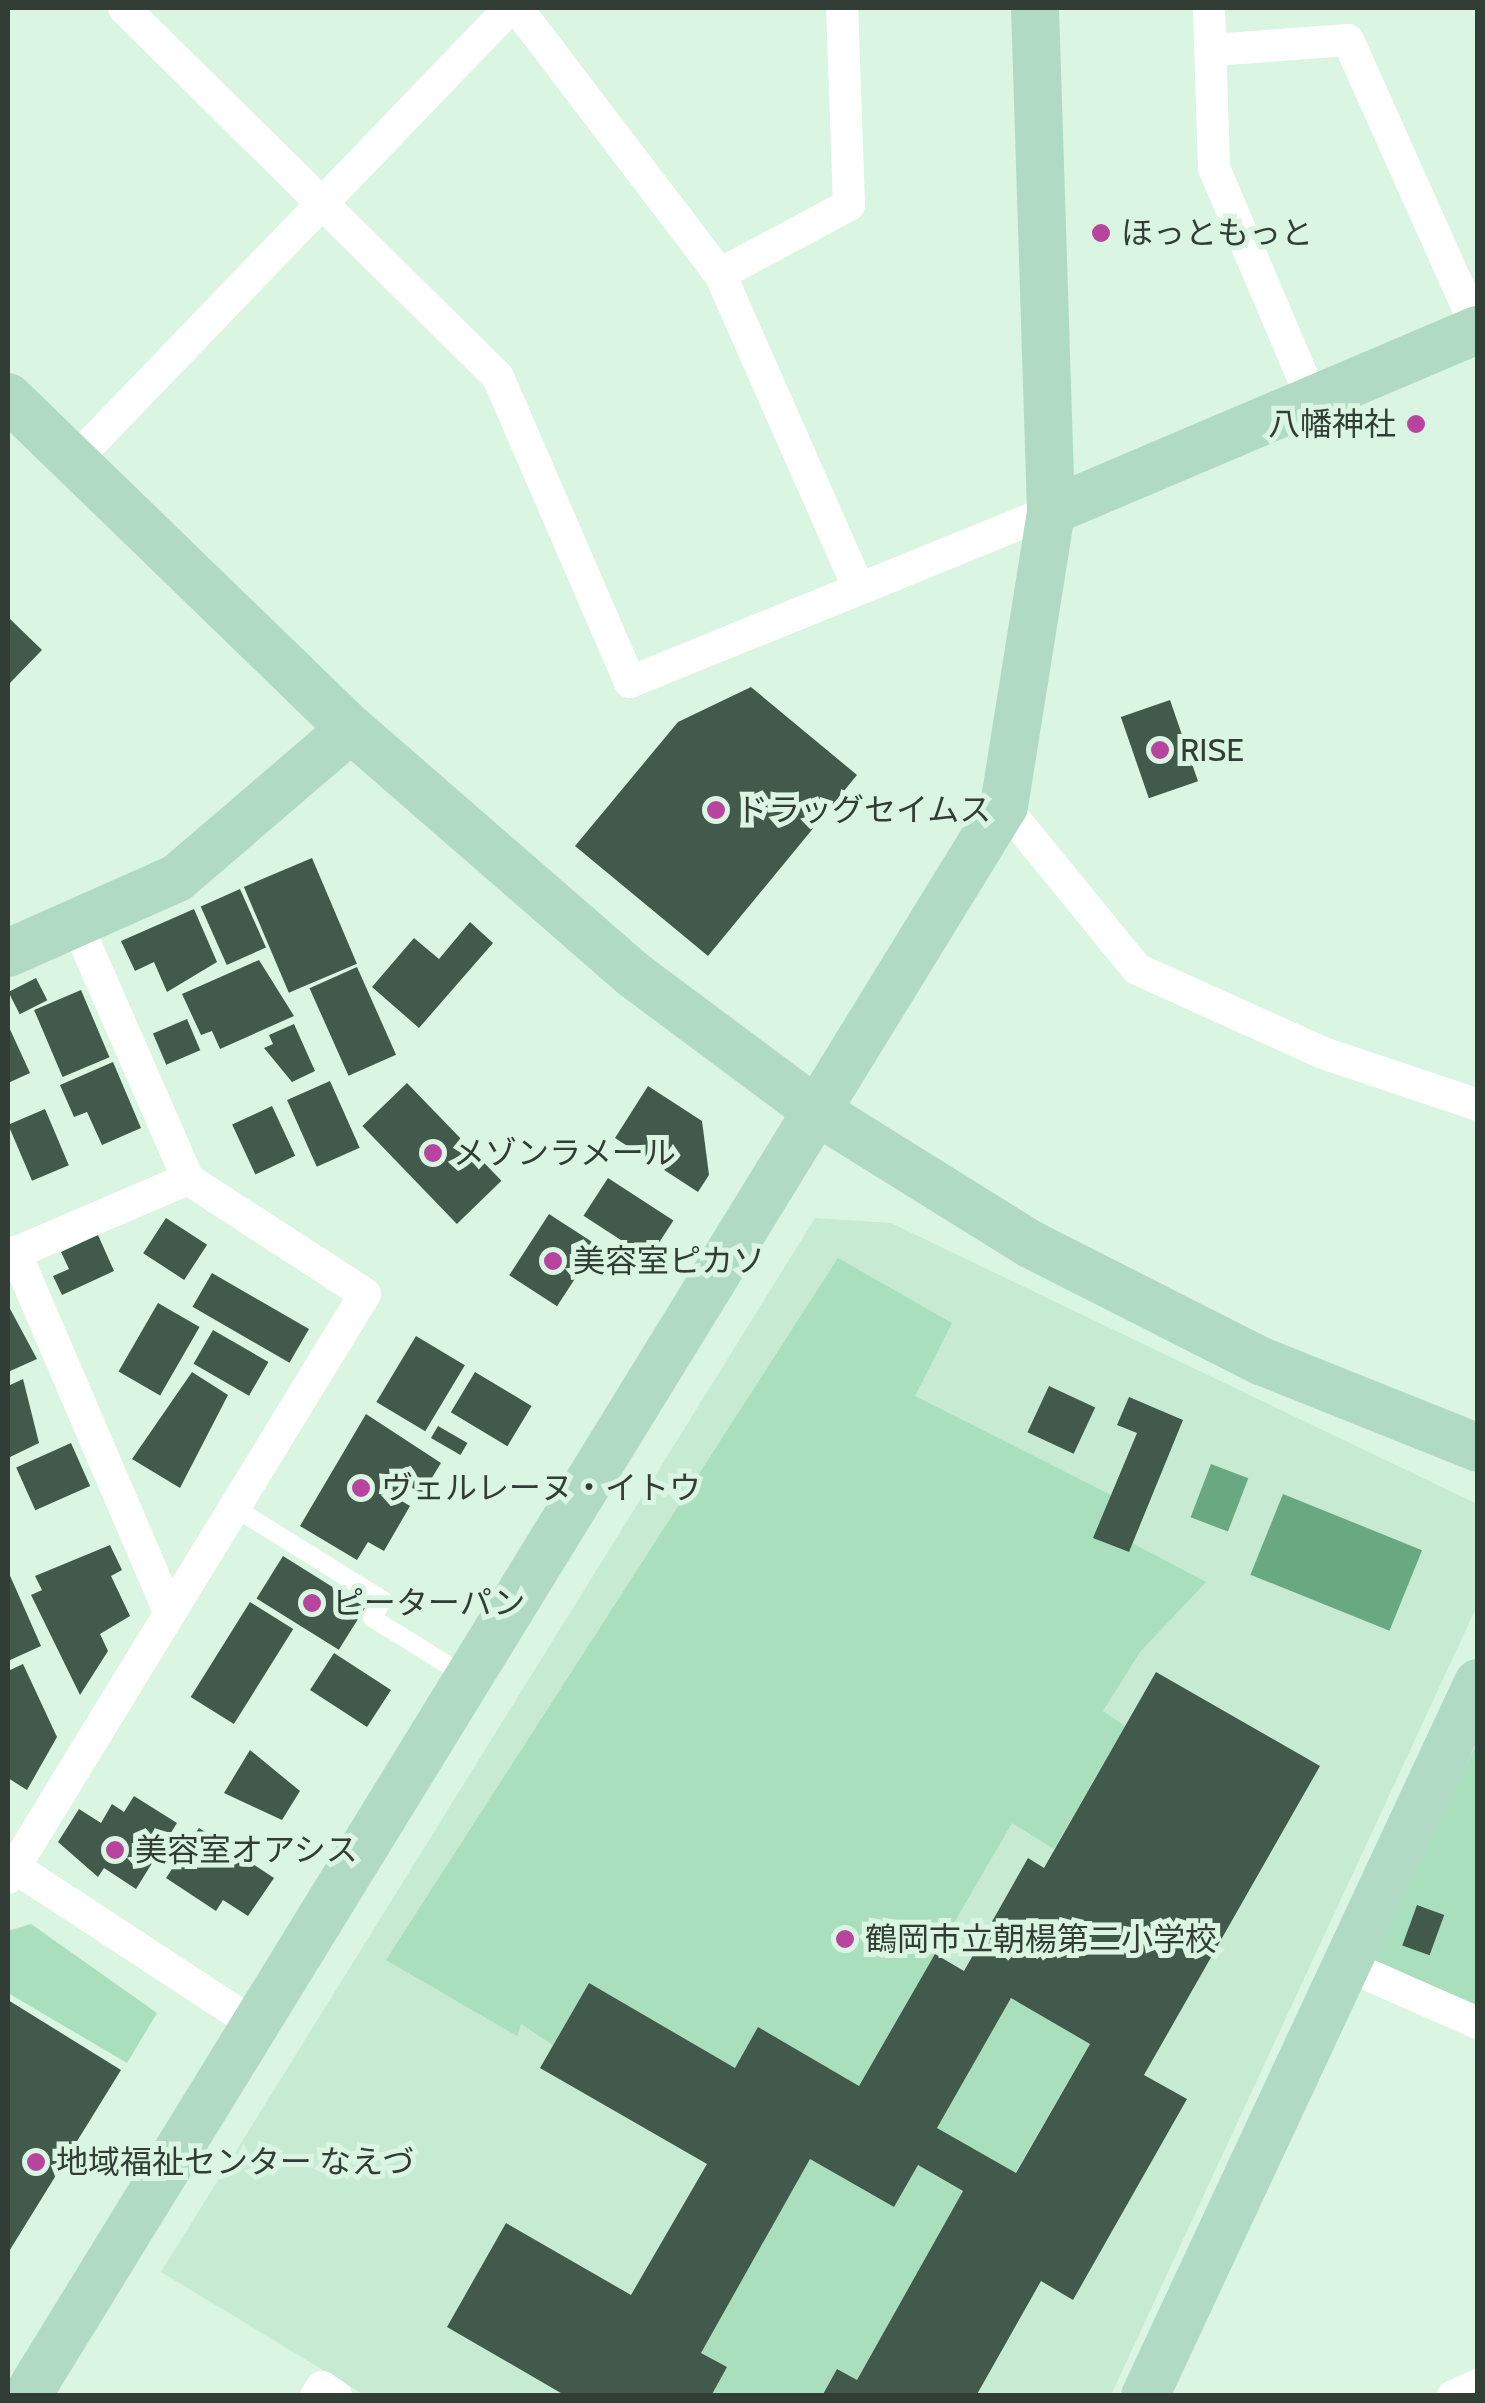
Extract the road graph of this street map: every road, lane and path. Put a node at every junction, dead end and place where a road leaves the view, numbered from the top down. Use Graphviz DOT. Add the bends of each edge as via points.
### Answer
graph roads {
  1 [pos="124,8"];
  2 [pos="514,8"];
  3 [pos="842,8"];
  4 [pos="1035,8"];
  5 [pos="1210,8"];
  6 [pos="1214,50"];
  7 [pos="322,201"];
  8 [pos="720,274"];
  9 [pos="1478,330"];
  10 [pos="8,397"];
  11 [pos="1313,400"];
  12 [pos="74,461"];
  13 [pos="1051,510"];
  14 [pos="858,587"];
  15 [pos="350,729"];
  16 [pos="1004,806"];
  17 [pos="76,923"];
  18 [pos="8,953"];
  19 [pos="1478,1104"];
  20 [pos="818,1112"];
  21 [pos="188,1178"];
  22 [pos="11,1254"];
  23 [pos="1478,1448"];
  24 [pos="235,1508"];
  25 [pos="170,1613"];
  26 [pos="470,1678"];
  27 [pos="1478,1684"];
  28 [pos="9,1871"];
  29 [pos="1348,1966"];
  30 [pos="1478,2023"];
  31 [pos="257,2026"];
  32 [pos="1478,2385"];
  33 [pos="27,2396"];
  34 [pos="316,2396"];
  35 [pos="336,2396"];
  36 [pos="1145,2396"];
  37 [pos="1453,2396"];
  1 -- 7 [label="street"];
  2 -- 7 [label="street"];
  2 -- 8 [label="street"];
  3 -- 8 [label="street" via="849,205"];
  4 -- 13 [label="street"];
  5 -- 6 [label="street"];
  6 -- 9 [label="street" via="1348,40"];
  6 -- 11 [label="street" via="1214,168"];
  7 -- 12 [label="street"];
  7 -- 14 [label="street" via="498,377 630,682"];
  8 -- 14 [label="street"];
  9 -- 11 [label="street"];
  10 -- 12 [label="street"];
  11 -- 13 [label="street"];
  12 -- 15 [label="street"];
  13 -- 14 [label="street"];
  13 -- 16 [label="street"];
  15 -- 17 [label="street" via="176,878"];
  15 -- 20 [label="street" via="634,975"];
  16 -- 19 [label="street" via="1137,969 1323,1053"];
  16 -- 20 [label="street"];
  17 -- 18 [label="street"];
  17 -- 21 [label="street"];
  20 -- 23 [label="street" via="1085,1272 1261,1361"];
  20 -- 26 [label="street"];
  21 -- 22 [label="street"];
  21 -- 24 [label="street" via="365,1294"];
  22 -- 25 [label="street"];
  24 -- 25 [label="street"];
  24 -- 26 [label="lane" via="383,1600 372,1618"];
  25 -- 28 [label="street"];
  26 -- 31 [label="street"];
  27 -- 29 [label="street"];
  28 -- 31 [label="street"];
  29 -- 30 [label="street"];
  29 -- 36 [label="street"];
  31 -- 33 [label="street"];
  32 -- 37 [label="street"];
  34 -- 35 [label="street" via="322,2386"];
}
